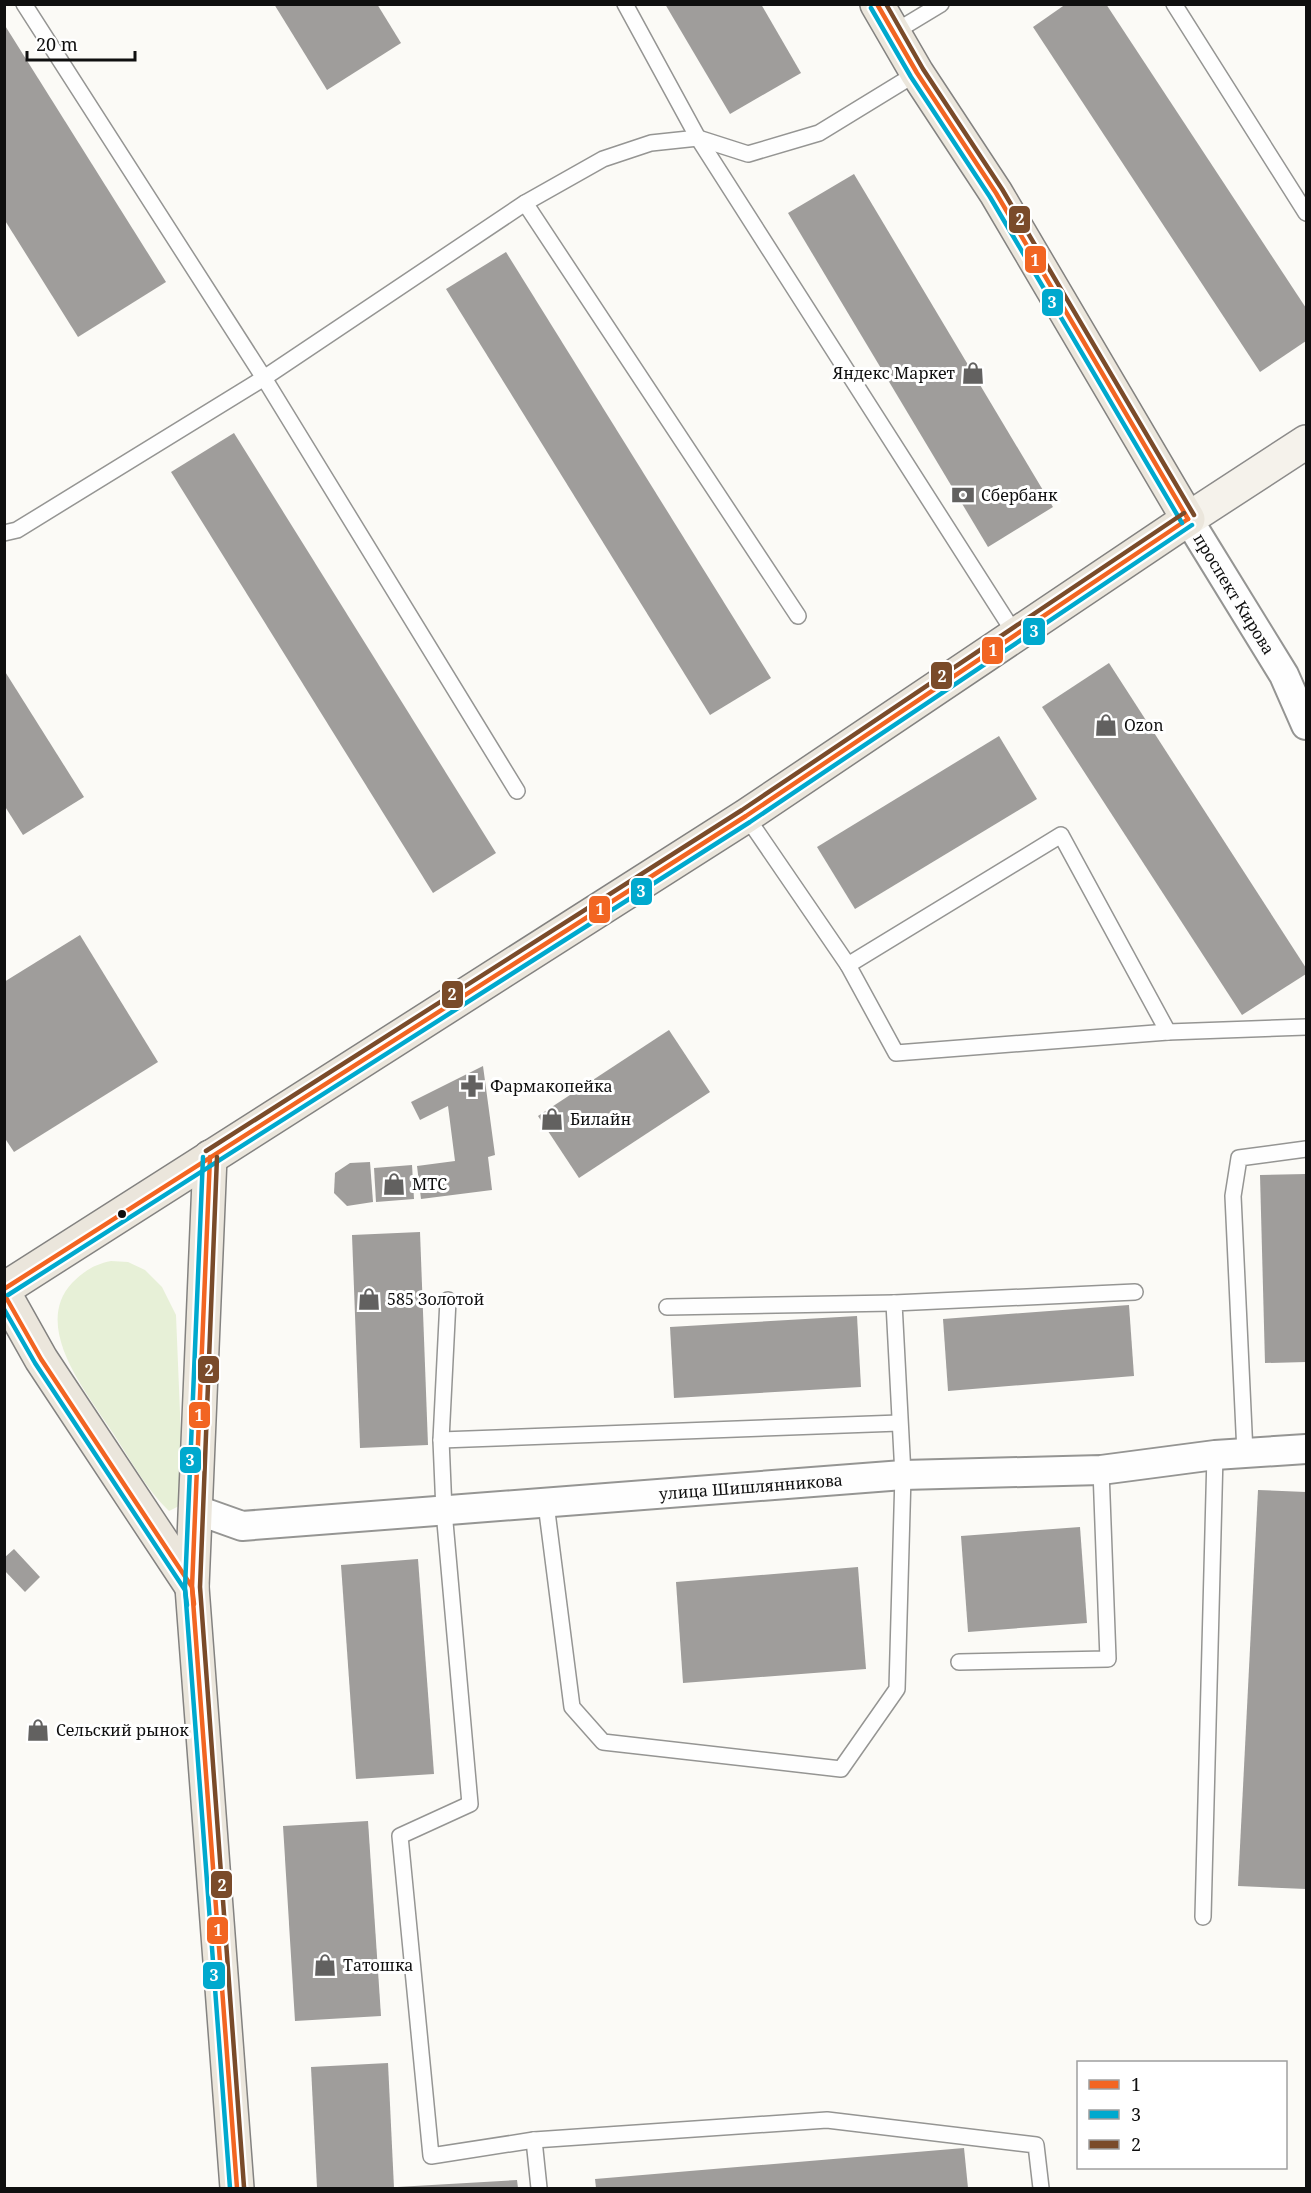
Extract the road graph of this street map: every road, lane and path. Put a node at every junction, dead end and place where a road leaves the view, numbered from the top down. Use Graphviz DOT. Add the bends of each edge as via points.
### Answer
graph roads {
  1 [pos="24,4"];
  2 [pos="625,4"];
  3 [pos="877,4"];
  4 [pos="941,4"];
  5 [pos="1174,4"];
  6 [pos="893,33"];
  7 [pos="917,74"];
  8 [pos="698,138"];
  9 [pos="525,203"];
  10 [pos="1306,213"];
  11 [pos="264,378"];
  12 [pos="1306,442"];
  13 [pos="1188,519"];
  14 [pos="4,533"];
  15 [pos="798,616"];
  16 [pos="1015,634"];
  17 [pos="1306,725"];
  18 [pos="517,791"];
  19 [pos="746,816"];
  20 [pos="848,965"];
  21 [pos="1306,1028"];
  22 [pos="1168,1032"];
  23 [pos="1306,1149"];
  24 [pos="210,1157"];
  25 [pos="4,1291"];
  26 [pos="1135,1292"];
  27 [pos="448,1300"];
  28 [pos="894,1303"];
  29 [pos="667,1307"];
  30 [pos="899,1423"];
  31 [pos="441,1440"];
  32 [pos="1306,1449"];
  33 [pos="1245,1453"];
  34 [pos="1215,1455"];
  35 [pos="1101,1470"];
  36 [pos="903,1475"];
  37 [pos="546,1504"];
  38 [pos="197,1510"];
  39 [pos="444,1511"];
  40 [pos="192,1587"];
  41 [pos="959,1662"];
  42 [pos="1203,1917"];
  43 [pos="534,2140"];
  44 [pos="237,2188"];
  45 [pos="539,2188"];
  46 [pos="1041,2188"];
  1 -- 11 [label="lane"];
  2 -- 8 [label="lane"];
  3 -- 6 [label="main road, проспект Кирова"];
  4 -- 6 [label="lane"];
  5 -- 10 [label="lane"];
  6 -- 7 [label="main road, проспект Кирова"];
  7 -- 8 [label="lane" via="819,134 748,154"];
  7 -- 13 [label="main road, проспект Кирова" via="996,193"];
  8 -- 9 [label="lane" via="651,143 603,159"];
  8 -- 16 [label="lane"];
  9 -- 11 [label="lane"];
  9 -- 15 [label="lane"];
  11 -- 14 [label="lane" via="17,530"];
  11 -- 18 [label="lane"];
  12 -- 13 [label="street"];
  13 -- 16 [label="main road"];
  13 -- 17 [label="street, проспект Кирова" via="1284,675"];
  16 -- 19 [label="main road"];
  19 -- 20 [label="lane"];
  19 -- 24 [label="main road"];
  20 -- 22 [label="lane" via="896,1053"];
  20 -- 22 [label="lane" via="1061,835"];
  21 -- 22 [label="lane"];
  23 -- 33 [label="lane" via="1239,1158 1233,1196"];
  24 -- 25 [label="main road"];
  24 -- 38 [label="main road"];
  25 -- 40 [label="main road" via="41,1359"];
  26 -- 28 [label="lane"];
  27 -- 31 [label="lane"];
  28 -- 29 [label="lane"];
  28 -- 30 [label="lane"];
  30 -- 31 [label="lane"];
  30 -- 36 [label="lane"];
  31 -- 39 [label="lane"];
  32 -- 33 [label="street, улица Шишлянникова"];
  33 -- 34 [label="street, улица Шишлянникова"];
  34 -- 35 [label="street, улица Шишлянникова"];
  34 -- 42 [label="lane"];
  35 -- 36 [label="street, улица Шишлянникова"];
  35 -- 41 [label="lane" via="1108,1659"];
  36 -- 37 [label="street, улица Шишлянникова"];
  36 -- 37 [label="lane" via="897,1689 841,1769 603,1742 572,1707"];
  37 -- 39 [label="street, улица Шишлянникова"];
  38 -- 39 [label="street, улица Шишлянникова" via="242,1526"];
  38 -- 40 [label="main road"];
  39 -- 43 [label="lane" via="470,1804 400,1836 431,2156"];
  40 -- 44 [label="main road"];
  43 -- 45 [label="lane"];
  43 -- 46 [label="lane" via="827,2120 1036,2145"];
}
